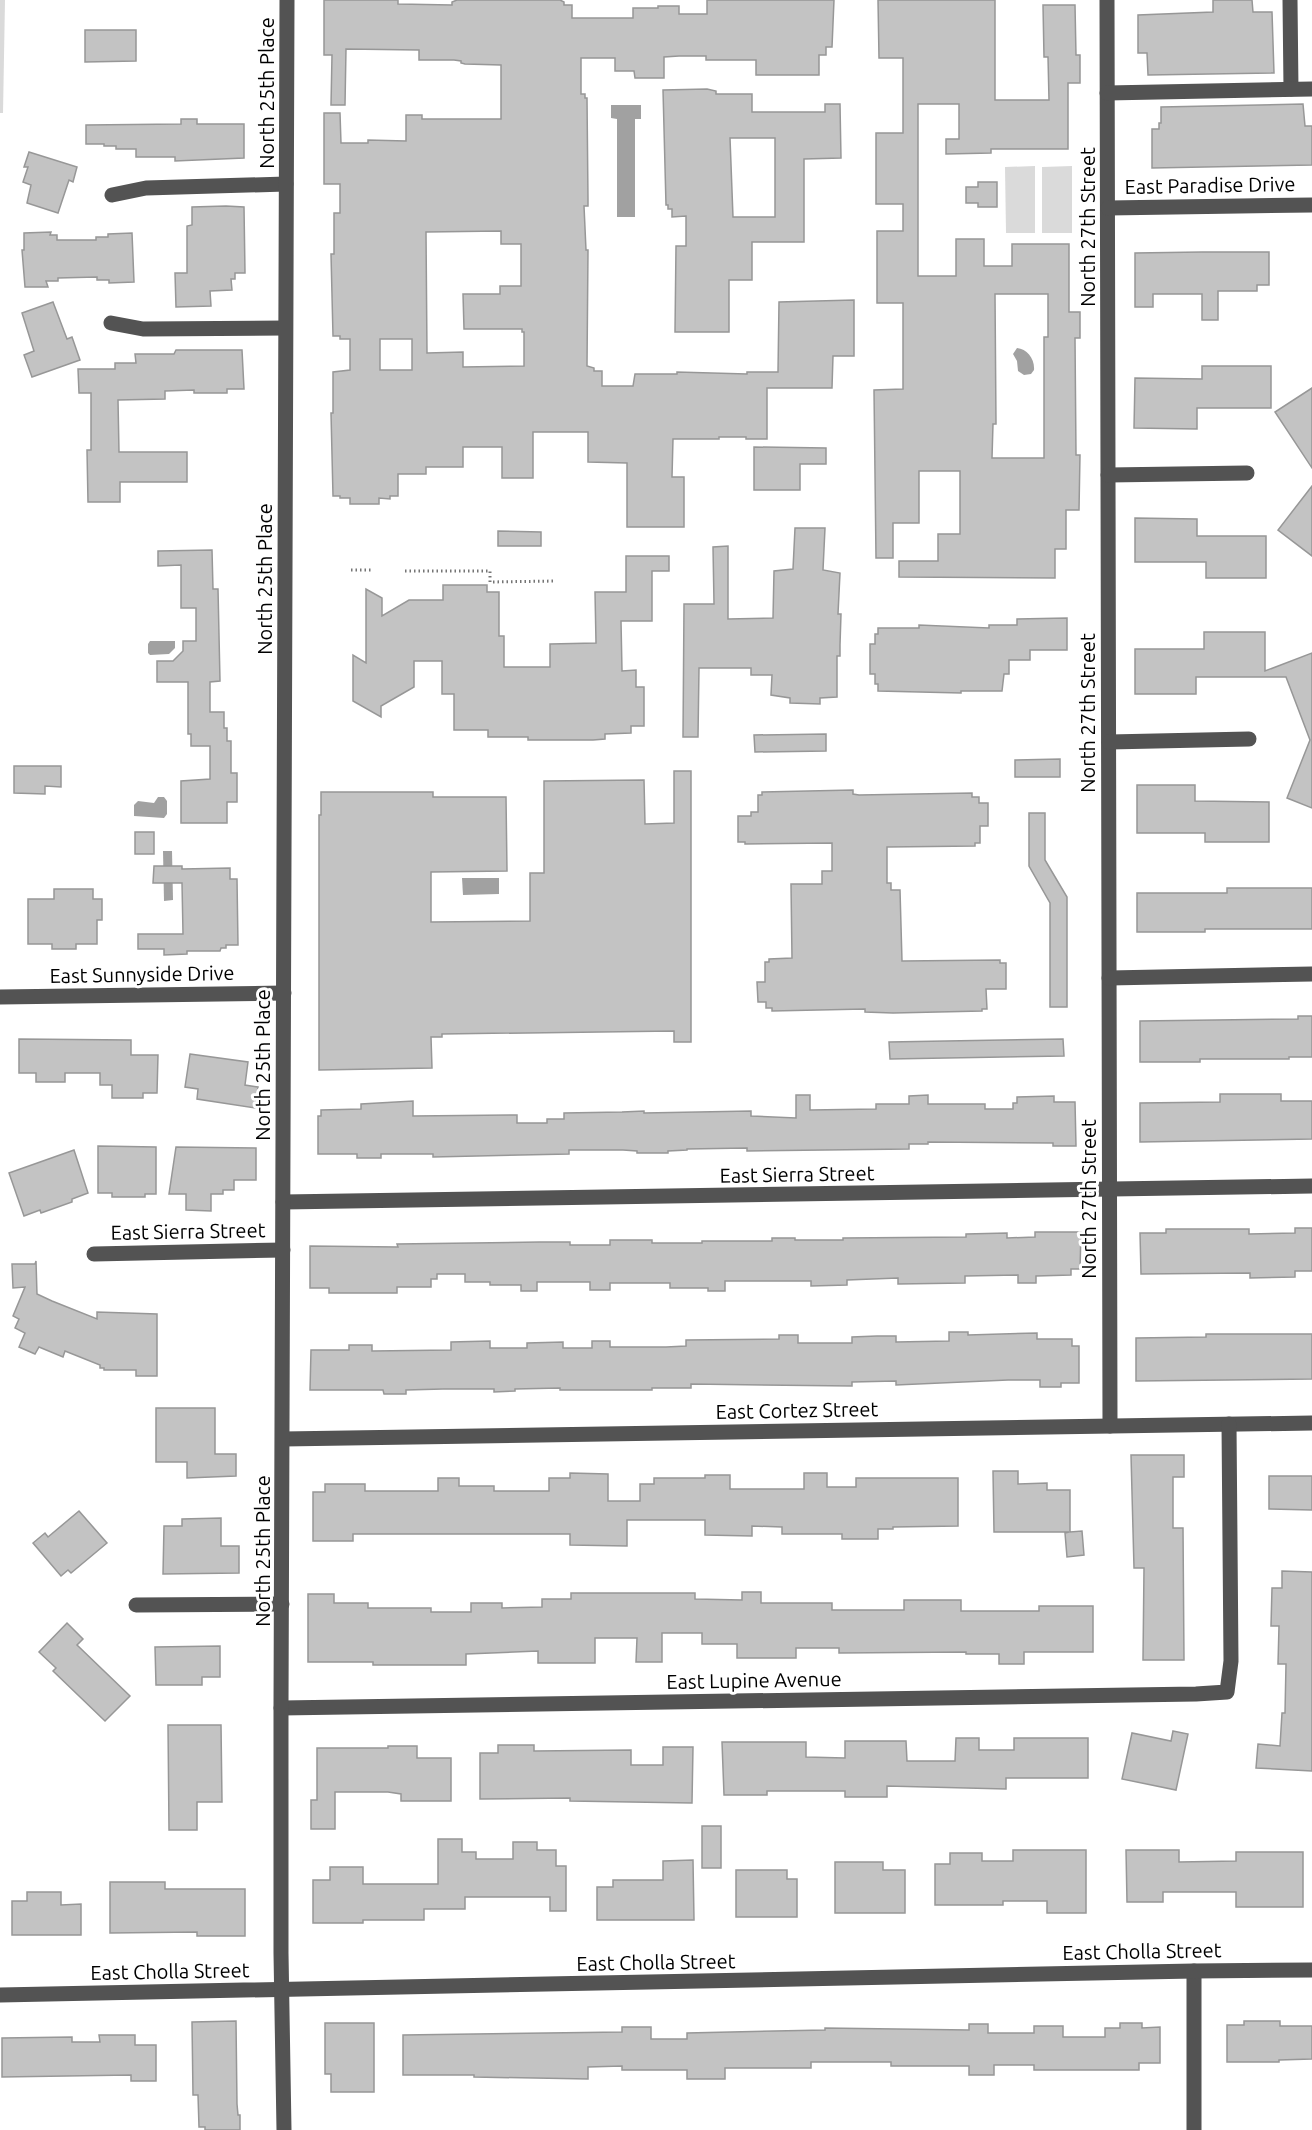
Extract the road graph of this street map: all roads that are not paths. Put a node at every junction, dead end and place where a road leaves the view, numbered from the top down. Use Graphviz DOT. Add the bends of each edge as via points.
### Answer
graph roads {
  1 [pos="287,0"];
  2 [pos="1107,0"];
  3 [pos="1290,0"];
  4 [pos="1292,89"];
  5 [pos="1312,89"];
  6 [pos="1107,93"];
  7 [pos="286,184"];
  8 [pos="112,195"];
  9 [pos="1312,205"];
  10 [pos="1108,208"];
  11 [pos="111,323"];
  12 [pos="285,328"];
  13 [pos="1246,473"];
  14 [pos="1108,476"];
  15 [pos="1249,739"];
  16 [pos="1109,742"];
  17 [pos="1312,974"];
  18 [pos="1109,978"];
  19 [pos="284,993"];
  20 [pos="0,998"];
  21 [pos="1312,1186"];
  22 [pos="1109,1190"];
  23 [pos="283,1202"];
  24 [pos="283,1250"];
  25 [pos="94,1254"];
  26 [pos="1312,1423"];
  27 [pos="1229,1424"];
  28 [pos="1110,1426"];
  29 [pos="283,1439"];
  30 [pos="282,1604"];
  31 [pos="136,1605"];
  32 [pos="281,1708"];
  33 [pos="1312,1970"];
  34 [pos="1194,1971"];
  35 [pos="282,1991"];
  36 [pos="0,1995"];
  37 [pos="285,2130"];
  38 [pos="1194,2130"];
  1 -- 7 [label="street, North 25th Place"];
  2 -- 6 [label="street, North 27th Street"];
  3 -- 4 [label="street"];
  4 -- 5 [label="street"];
  4 -- 6 [label="street"];
  6 -- 10 [label="street, North 27th Street"];
  7 -- 8 [label="street" via="146,188"];
  7 -- 12 [label="street, North 25th Place"];
  9 -- 10 [label="street, East Paradise Drive"];
  10 -- 14 [label="street, North 27th Street"];
  11 -- 12 [label="street" via="143,330"];
  12 -- 19 [label="street, North 25th Place"];
  13 -- 14 [label="street"];
  14 -- 16 [label="street, North 27th Street"];
  15 -- 16 [label="street"];
  16 -- 18 [label="street, North 27th Street"];
  17 -- 18 [label="street"];
  18 -- 22 [label="street, North 27th Street"];
  19 -- 20 [label="street, East Sunnyside Drive"];
  19 -- 23 [label="street, North 25th Place"];
  21 -- 22 [label="street, East Sierra Street"];
  22 -- 23 [label="street, East Sierra Street"];
  22 -- 28 [label="street, North 27th Street"];
  23 -- 24 [label="street, North 25th Place"];
  24 -- 25 [label="street, East Sierra Street"];
  24 -- 29 [label="street, North 25th Place"];
  26 -- 27 [label="street, East Cortez Street"];
  27 -- 28 [label="street, East Cortez Street"];
  27 -- 32 [label="street, East Lupine Avenue" via="1231,1661 1227,1692"];
  28 -- 29 [label="street, East Cortez Street"];
  29 -- 30 [label="street, North 25th Place"];
  30 -- 31 [label="street"];
  30 -- 32 [label="street, North 25th Place"];
  32 -- 35 [label="street, North 25th Place"];
  33 -- 34 [label="street, East Cholla Street"];
  34 -- 35 [label="street, East Cholla Street"];
  34 -- 38 [label="street"];
  35 -- 36 [label="street, East Cholla Street"];
  35 -- 37 [label="street, North 25th Place"];
}
